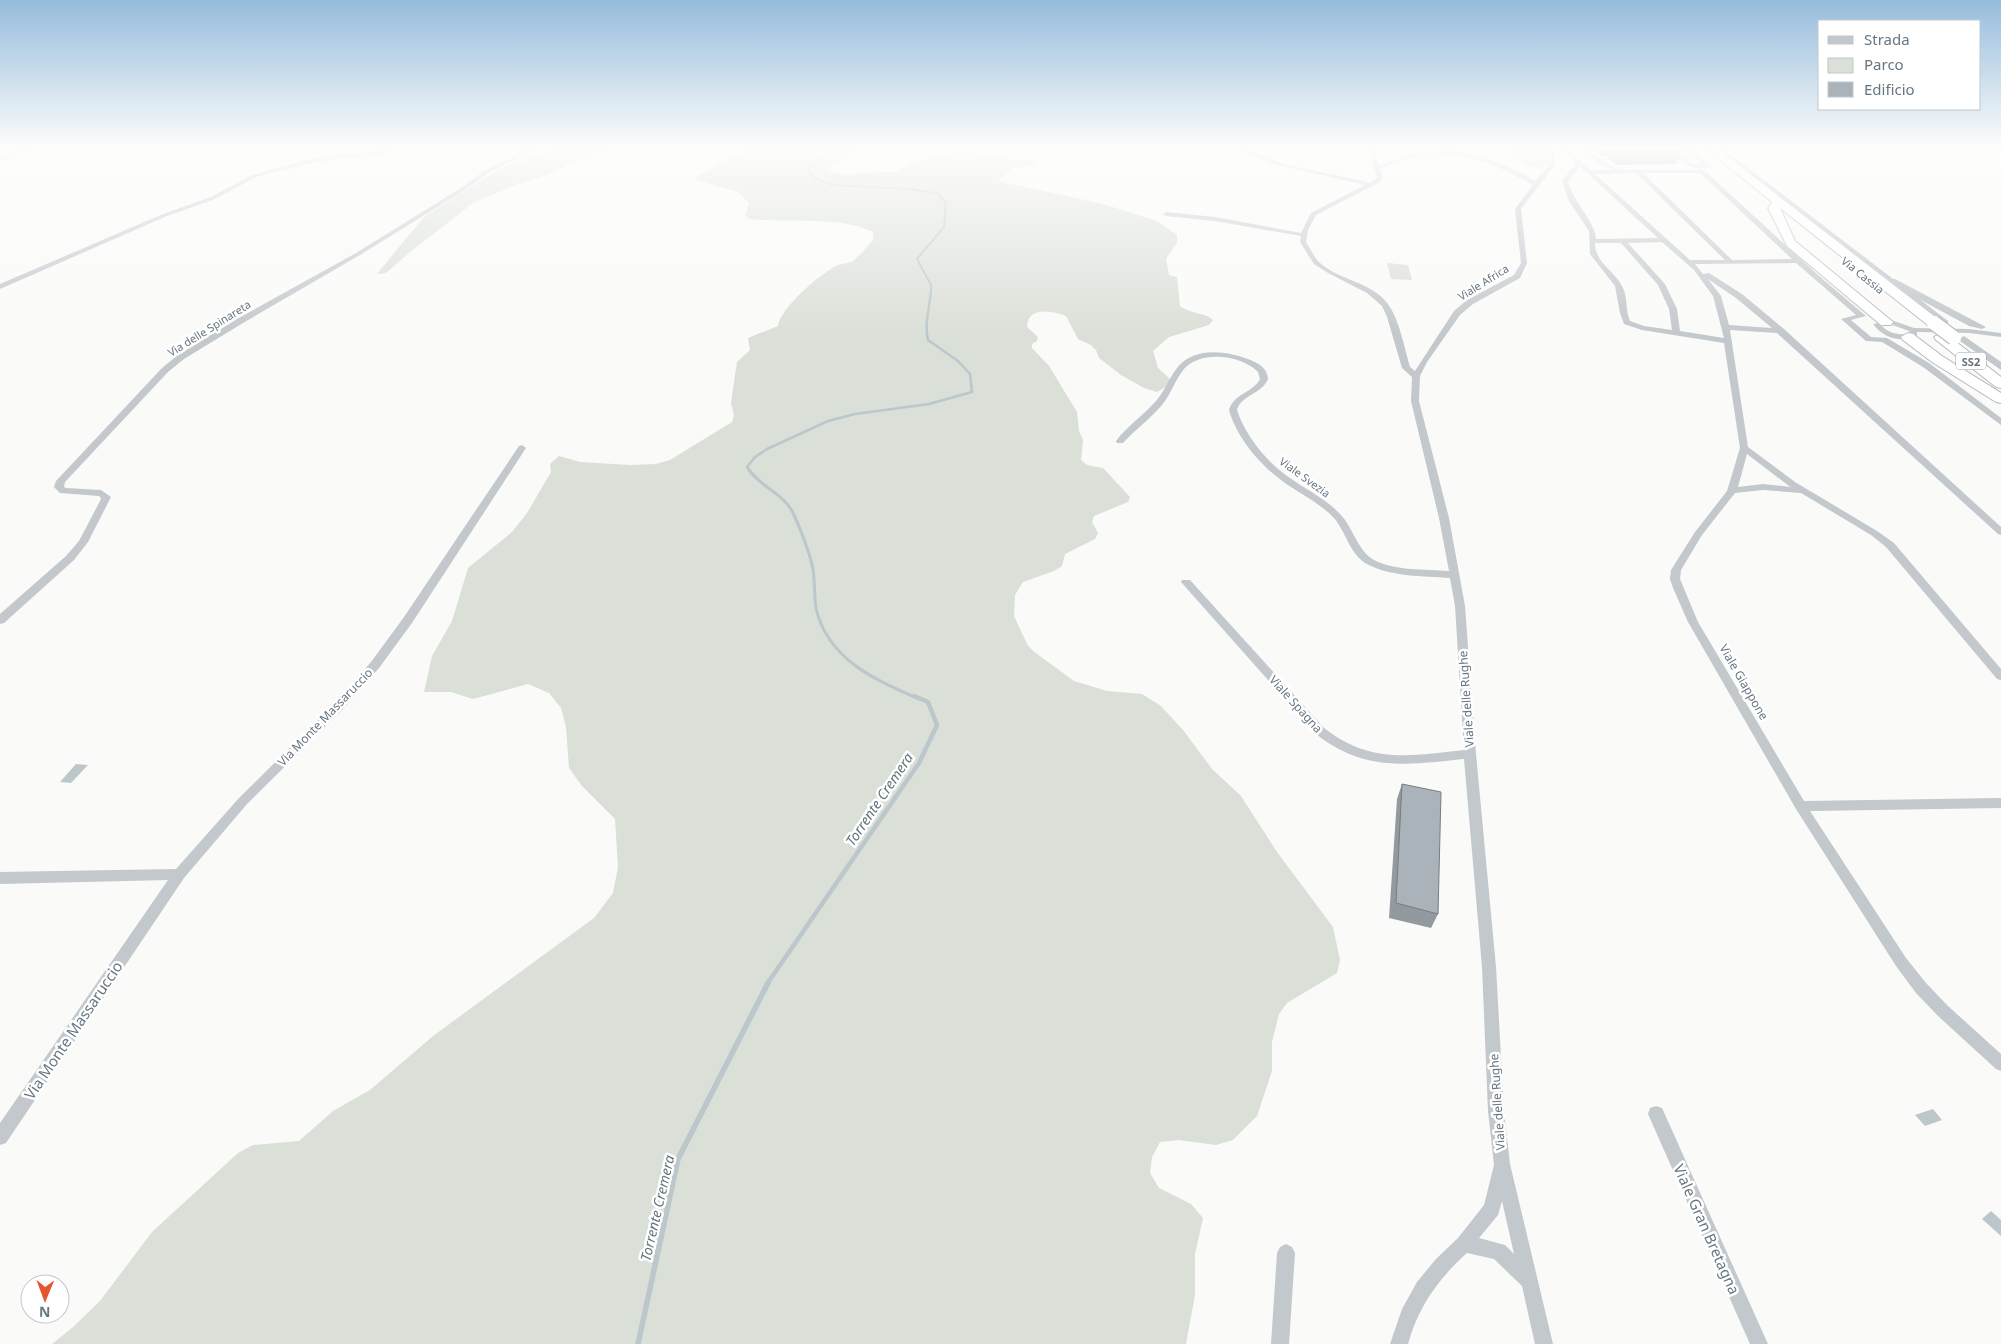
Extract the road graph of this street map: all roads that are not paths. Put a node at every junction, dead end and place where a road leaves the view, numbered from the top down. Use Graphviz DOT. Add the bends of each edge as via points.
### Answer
graph roads {
  1 [pos="177,211"];
  2 [pos="428,211"];
  3 [pos="1320,211"];
  4 [pos="1518,211"];
  5 [pos="1578,211"];
  6 [pos="1632,211"];
  7 [pos="1678,211"];
  8 [pos="1744,211"];
  9 [pos="1752,211"];
  10 [pos="1776,211"];
  11 [pos="1784,211"];
  12 [pos="1785,211"];
  13 [pos="1798,211"];
  14 [pos="1166,214"];
  15 [pos="1304,235"];
  16 [pos="1623,240"];
  17 [pos="1664,240"];
  18 [pos="1592,241"];
  19 [pos="1798,261"];
  20 [pos="1731,262"];
  21 [pos="1692,266"];
  22 [pos="1882,276"];
  23 [pos="0,286"];
  24 [pos="1883,322"];
  25 [pos="1726,327"];
  26 [pos="1924,327"];
  27 [pos="1781,331"];
  28 [pos="1676,333"];
  29 [pos="1960,334"];
  30 [pos="2001,334"];
  31 [pos="1891,335"];
  32 [pos="1728,341"];
  33 [pos="2001,367"];
  34 [pos="2001,375"];
  35 [pos="1416,376"];
  36 [pos="2001,384"];
  37 [pos="2001,399"];
  38 [pos="2001,416"];
  39 [pos="2001,422"];
  40 [pos="1120,440"];
  41 [pos="522,448"];
  42 [pos="1744,448"];
  43 [pos="1732,490"];
  44 [pos="1806,492"];
  45 [pos="2001,532"];
  46 [pos="1454,575"];
  47 [pos="1186,582"];
  48 [pos="0,620"];
  49 [pos="2001,676"];
  50 [pos="1470,754"];
  51 [pos="2001,803"];
  52 [pos="1800,806"];
  53 [pos="179,874"];
  54 [pos="0,878"];
  55 [pos="2001,1064"];
  56 [pos="1656,1114"];
  57 [pos="0,1137"];
  58 [pos="1502,1164"];
  59 [pos="1464,1244"];
  60 [pos="1286,1254"];
  61 [pos="1527,1278"];
  62 [pos="1280,1344"];
  63 [pos="1399,1344"];
  64 [pos="1544,1344"];
  65 [pos="1759,1344"];
  1 -- 23 [label="street"];
  2 -- 48 [label="street, Via delle Spinareta" via="170,366 61,481 63,491 101,493 106,497 105,501 83,542 70,558"];
  3 -- 15 [label="street" via="1308,221"];
  4 -- 35 [label="street, Viale Africa" via="1522,268 1516,276 1457,313"];
  5 -- 18 [label="street" via="1592,229"];
  6 -- 17 [label="street, Viale Giappone"];
  7 -- 20 [label="street"];
  8 -- 19 [label="street"];
  9 -- 24 [label="street" via="1793,249"];
  10 -- 24 [label="highway" via="1791,243"];
  11 -- 26 [label="highway, Via Cassia / SS2"];
  12 -- 26 [label="highway, Via Cassia / SS2"];
  13 -- 22 [label="street"];
  14 -- 15 [label="street"];
  15 -- 35 [label="street" via="1306,249 1316,262 1370,291 1385,305 1406,368"];
  16 -- 17 [label="street"];
  16 -- 18 [label="street"];
  16 -- 28 [label="street" via="1668,296"];
  17 -- 21 [label="street, Viale Giappone"];
  18 -- 28 [label="street" via="1595,257 1621,292 1622,308 1628,323"];
  19 -- 20 [label="street"];
  19 -- 39 [label="street" via="1862,316 1845,319 1869,339 1884,340 1918,360"];
  20 -- 21 [label="street"];
  21 -- 25 [label="street, Viale Giappone" via="1717,296"];
  21 -- 27 [label="street, Viale Giappone" via="1739,296"];
  22 -- 26 [label="street"];
  22 -- 29 [label="street"];
  24 -- 26 [label="street"];
  24 -- 31 [label="street" via="1877,324 1878,328"];
  25 -- 27 [label="street"];
  25 -- 32 [label="street, Viale Giappone"];
  26 -- 29 [label="highway, Via Cassia / SS2, bridge"];
  26 -- 29 [label="street"];
  26 -- 31 [label="street"];
  26 -- 37 [label="highway" via="1937,359"];
  27 -- 45 [label="street, Viale Giappone"];
  28 -- 32 [label="street"];
  29 -- 30 [label="street"];
  29 -- 33 [label="street"];
  29 -- 34 [label="highway, Via Cassia / SS2"];
  29 -- 36 [label="highway, Via Cassia / SS2"];
  31 -- 38 [label="street"];
  32 -- 42 [label="street, Viale Giappone"];
  35 -- 46 [label="street, Viale delle Rughe" via="1415,401 1444,518"];
  40 -- 46 [label="street, Viale Svezia" via="1163,398 1186,362 1209,356 1245,360 1260,368 1264,380 1238,400 1233,412 1251,444 1266,462 1331,510 1361,554 1372,563"];
  41 -- 53 [label="street, Via Monte Massaruccio" via="408,620 375,664 338,707 243,801"];
  42 -- 43 [label="street, Viale Giappone"];
  42 -- 44 [label="street"];
  43 -- 44 [label="street" via="1772,487"];
  43 -- 52 [label="street, Viale Giappone" via="1698,534 1676,570 1675,578 1693,622"];
  44 -- 49 [label="street" via="1890,545"];
  46 -- 50 [label="street, Viale delle Rughe" via="1460,606"];
  47 -- 50 [label="street, Viale Spagna" via="1334,743 1363,756 1388,760"];
  50 -- 58 [label="street, Viale delle Rughe"];
  51 -- 52 [label="street"];
  52 -- 55 [label="street, Viale Giappone" via="1911,975 1943,1011"];
  53 -- 54 [label="street"];
  53 -- 57 [label="street, Via Monte Massaruccio"];
  56 -- 65 [label="street, Viale Gran Bretagna"];
  58 -- 59 [label="street" via="1492,1209"];
  58 -- 61 [label="street, Viale delle Rughe"];
  59 -- 61 [label="street" via="1499,1251"];
  59 -- 63 [label="street" via="1431,1277 1403,1325"];
  60 -- 62 [label="street"];
  61 -- 64 [label="street, Viale delle Rughe"];
}
